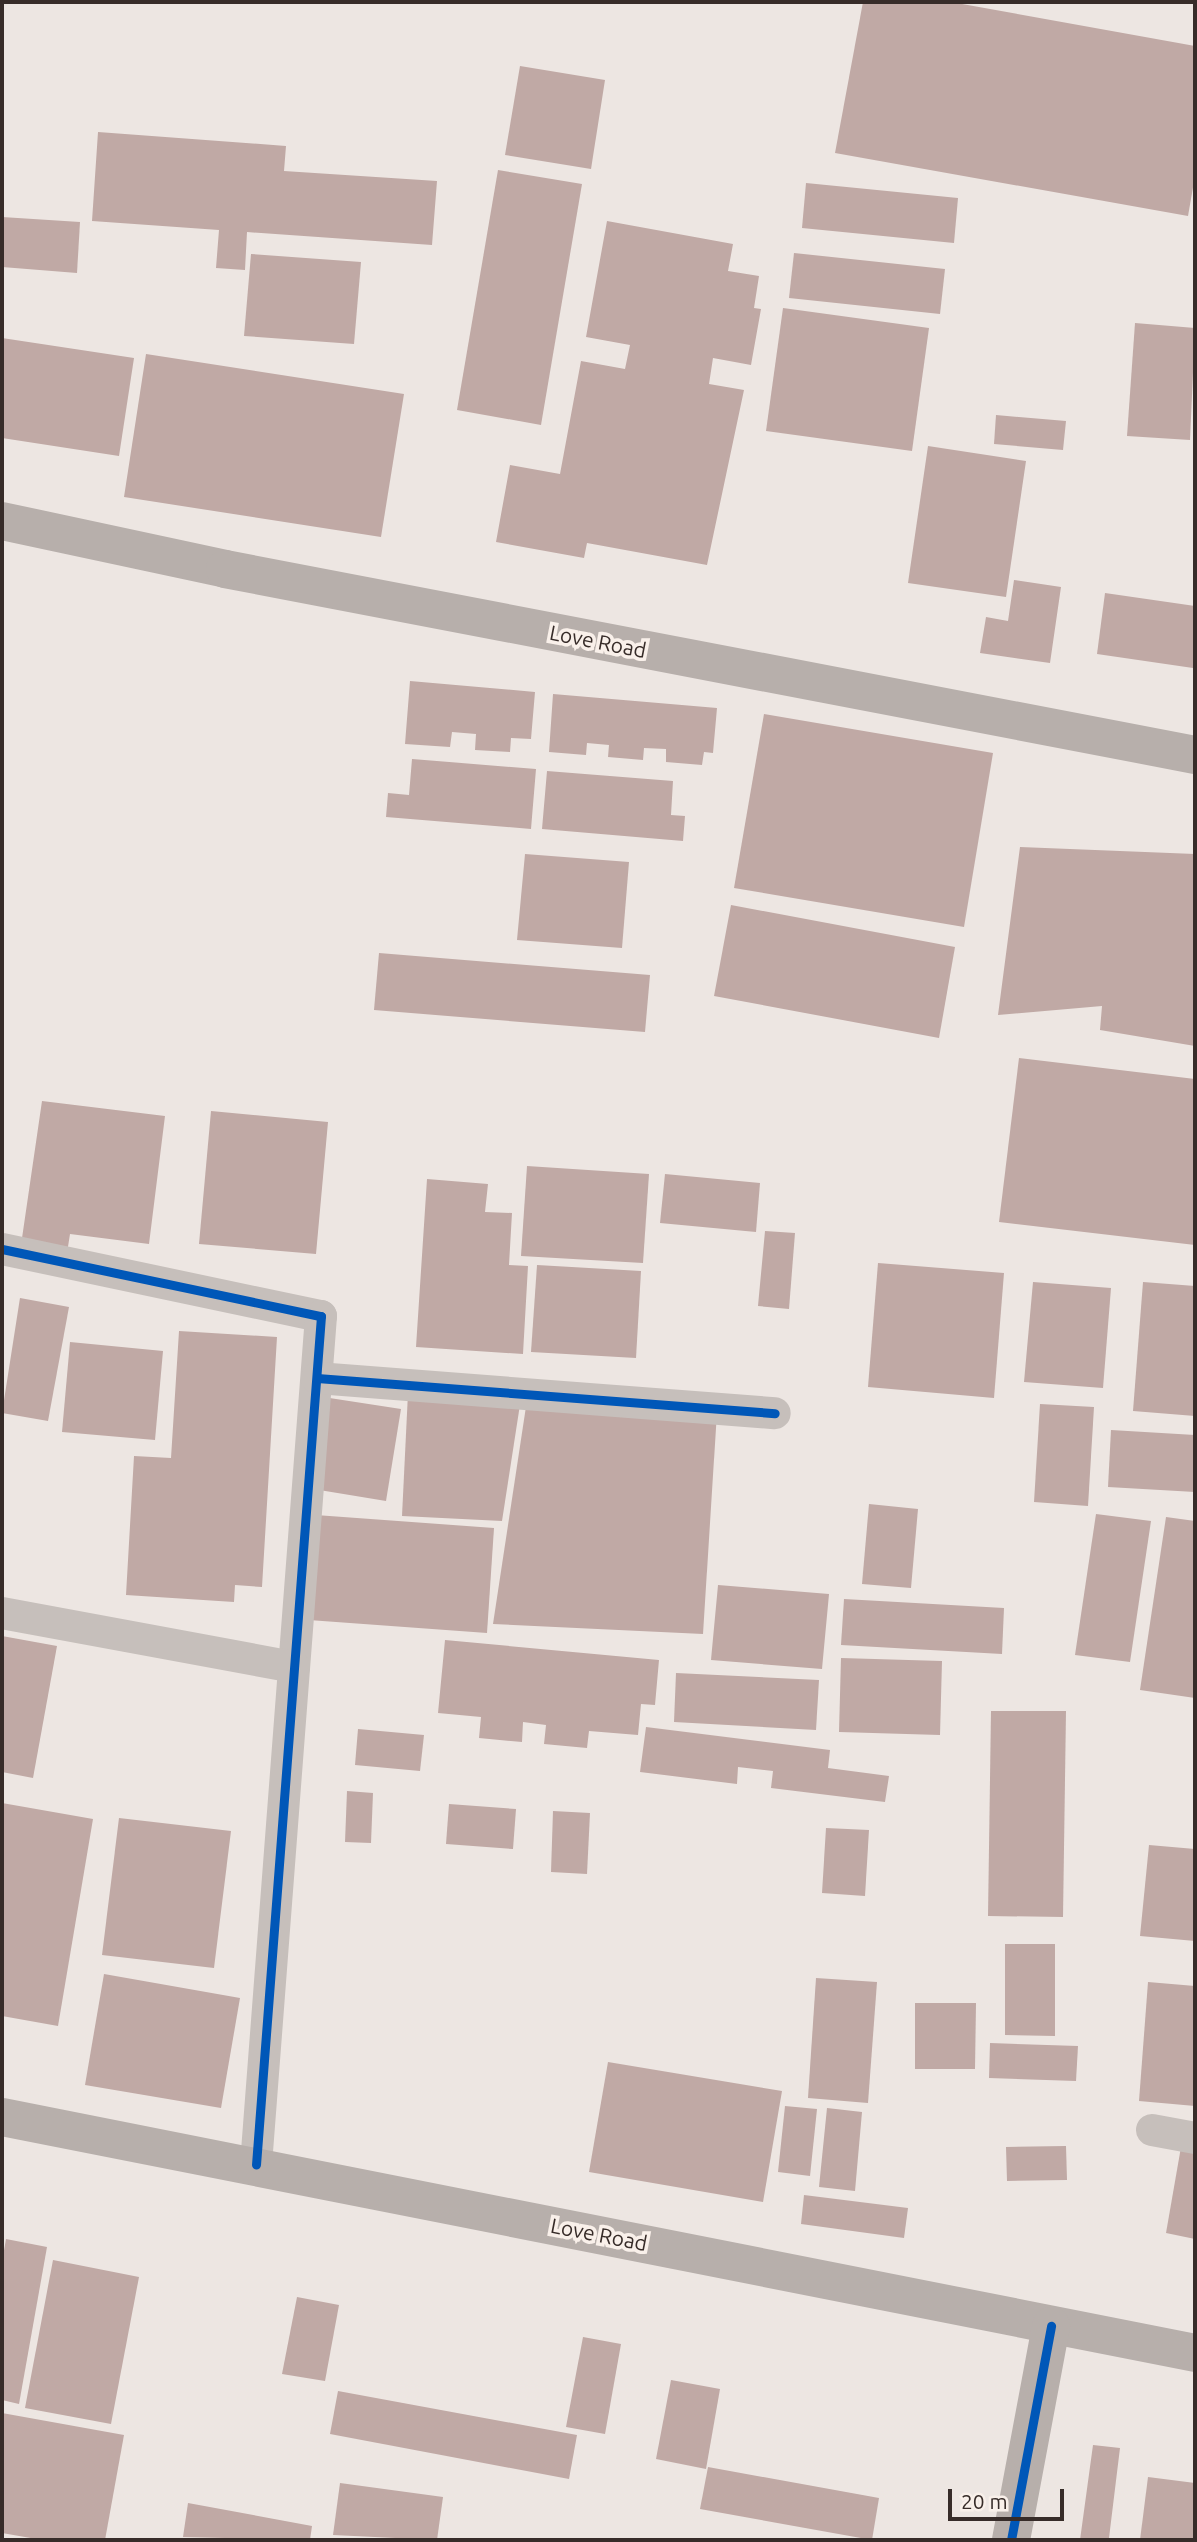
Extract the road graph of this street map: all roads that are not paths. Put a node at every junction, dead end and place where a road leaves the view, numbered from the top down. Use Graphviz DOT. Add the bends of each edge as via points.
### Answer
graph roads {
  1 [pos="2,521"];
  2 [pos="1195,755"];
  3 [pos="2,1249"];
  4 [pos="317,1378"];
  5 [pos="775,1413"];
  6 [pos="2,1613"];
  7 [pos="294,1667"];
  8 [pos="2,2117"];
  9 [pos="1152,2130"];
  10 [pos="1195,2138"];
  11 [pos="256,2165"];
  12 [pos="1051,2326"];
  13 [pos="1195,2353"];
  14 [pos="1011,2540"];
  1 -- 2 [label="main road, Love Road" via="225,569"];
  3 -- 4 [label="street" via="321,1317"];
  4 -- 5 [label="street"];
  4 -- 7 [label="street"];
  6 -- 7 [label="street"];
  7 -- 11 [label="street"];
  8 -- 11 [label="main road, Love Road"];
  9 -- 10 [label="street"];
  11 -- 12 [label="main road, Love Road"];
  12 -- 13 [label="main road, Love Road"];
  12 -- 14 [label="main road"];
}
